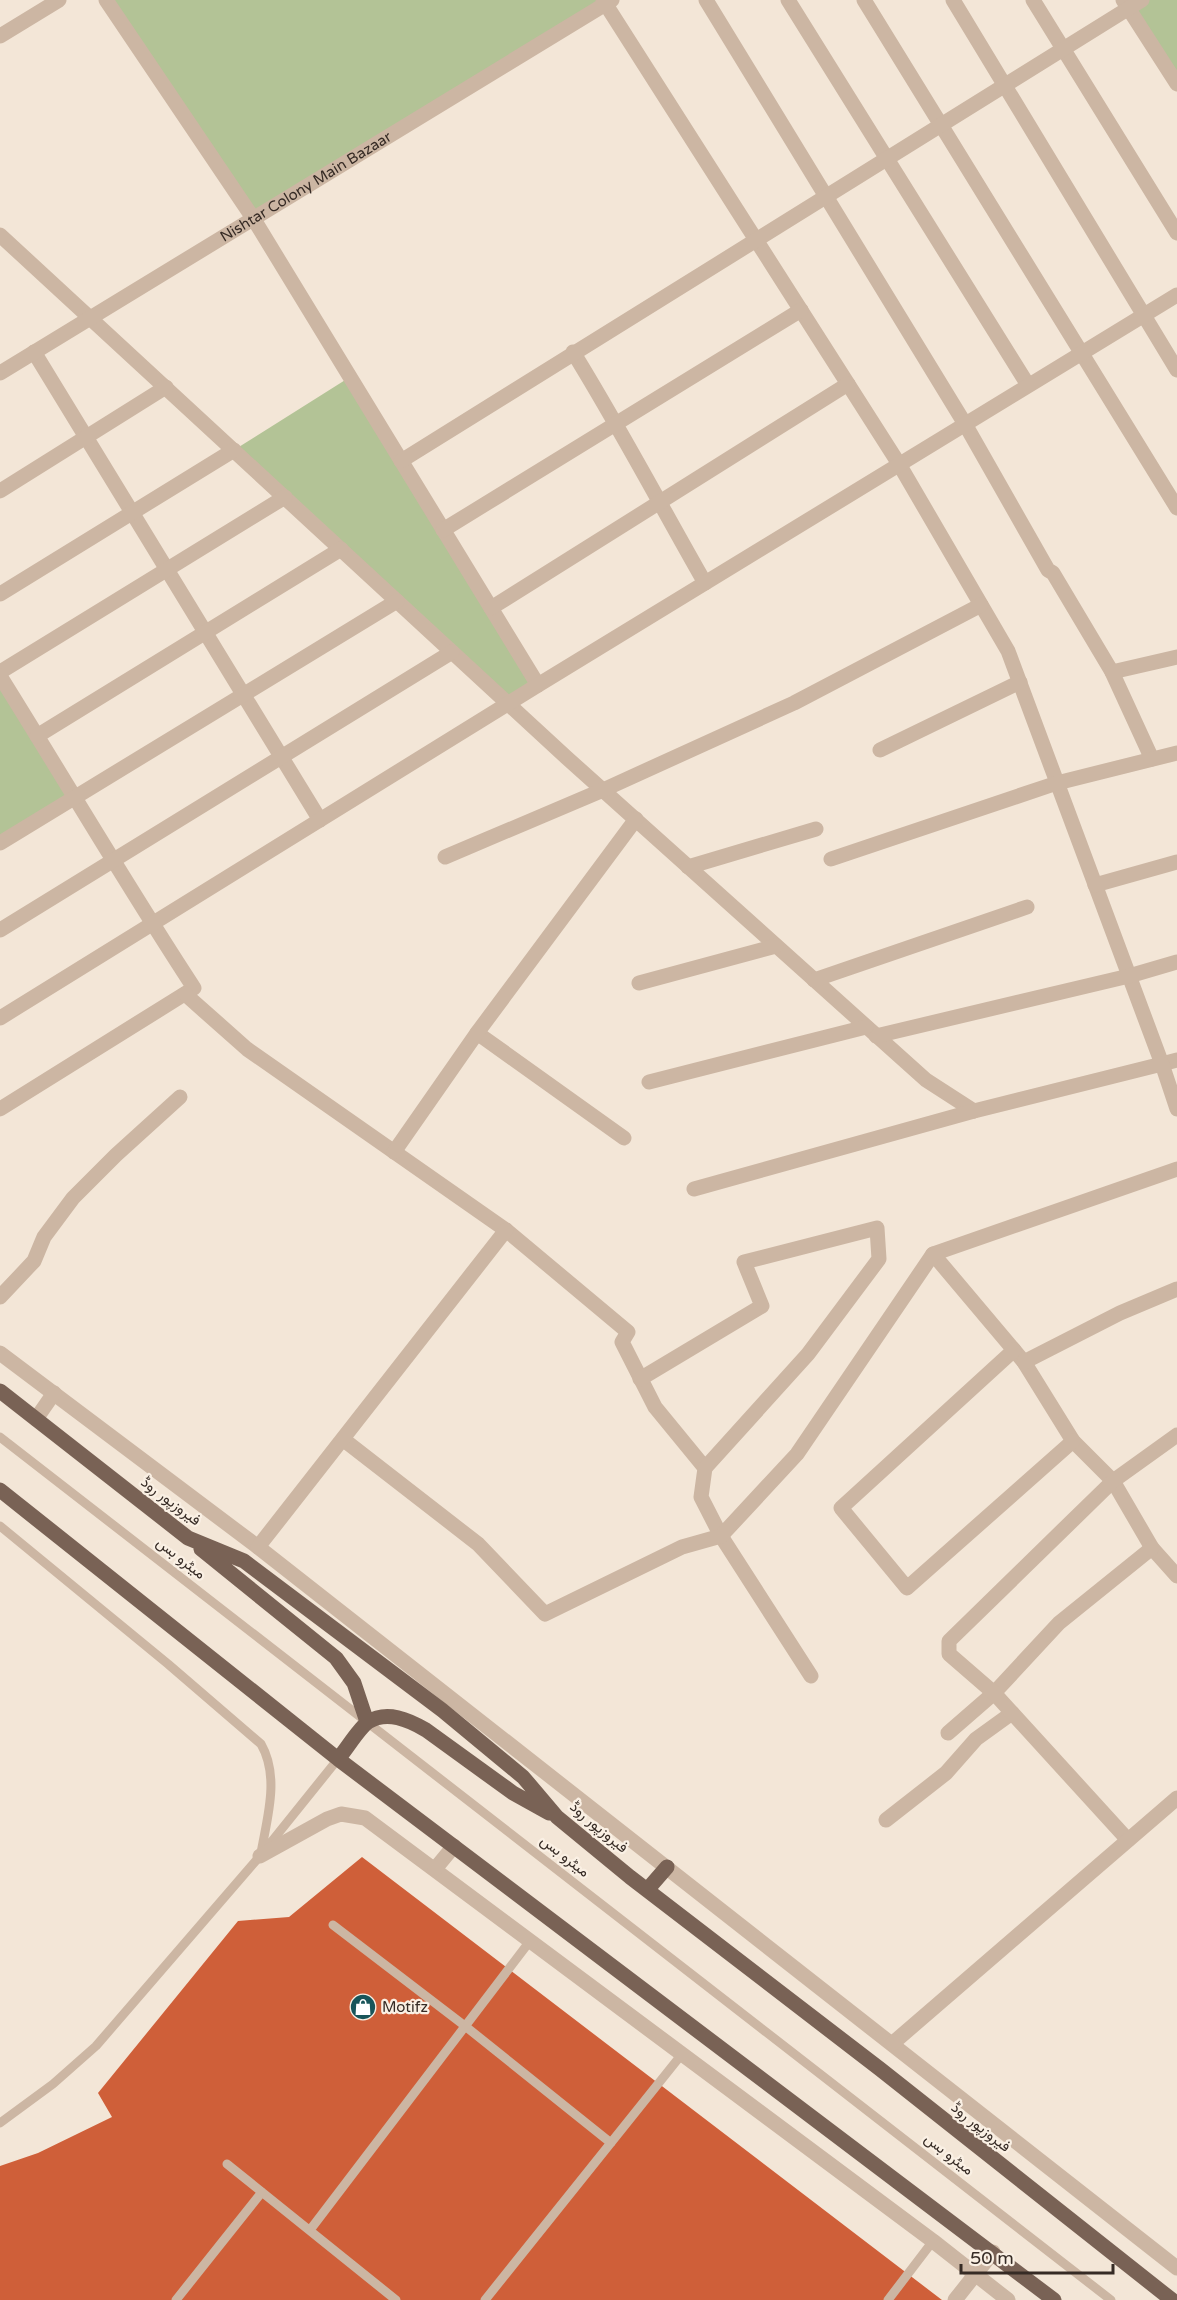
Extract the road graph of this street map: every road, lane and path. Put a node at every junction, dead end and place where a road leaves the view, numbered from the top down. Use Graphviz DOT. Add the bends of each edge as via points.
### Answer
graph roads {
  1 [pos="59,0"];
  2 [pos="106,0"];
  3 [pos="706,0"];
  4 [pos="788,0"];
  5 [pos="864,0"];
  6 [pos="953,0"];
  7 [pos="1033,0"];
  8 [pos="1142,0"];
  9 [pos="607,2"];
  10 [pos="1126,4"];
  11 [pos="0,36"];
  12 [pos="1062,48"];
  13 [pos="1177,84"];
  14 [pos="1005,86"];
  15 [pos="942,126"];
  16 [pos="886,159"];
  17 [pos="825,198"];
  18 [pos="253,218"];
  19 [pos="1177,233"];
  20 [pos="0,235"];
  21 [pos="755,239"];
  22 [pos="1177,295"];
  23 [pos="801,310"];
  24 [pos="1145,314"];
  25 [pos="90,317"];
  26 [pos="34,352"];
  27 [pos="573,352"];
  28 [pos="1082,352"];
  29 [pos="1177,370"];
  30 [pos="0,373"];
  31 [pos="848,384"];
  32 [pos="1028,385"];
  33 [pos="166,387"];
  34 [pos="617,423"];
  35 [pos="965,424"];
  36 [pos="87,437"];
  37 [pos="234,450"];
  38 [pos="401,460"];
  39 [pos="899,464"];
  40 [pos="0,491"];
  41 [pos="285,497"];
  42 [pos="658,503"];
  43 [pos="1177,508"];
  44 [pos="133,512"];
  45 [pos="443,530"];
  46 [pos="341,549"];
  47 [pos="167,570"];
  48 [pos="705,583"];
  49 [pos="0,594"];
  50 [pos="397,601"];
  51 [pos="981,605"];
  52 [pos="491,608"];
  53 [pos="207,631"];
  54 [pos="452,652"];
  55 [pos="1177,657"];
  56 [pos="1113,672"];
  57 [pos="0,674"];
  58 [pos="1020,682"];
  59 [pos="538,685"];
  60 [pos="243,695"];
  61 [pos="508,703"];
  62 [pos="37,736"];
  63 [pos="880,750"];
  64 [pos="1177,753"];
  65 [pos="282,757"];
  66 [pos="1152,759"];
  67 [pos="1057,783"];
  68 [pos="603,790"];
  69 [pos="75,796"];
  70 [pos="636,819"];
  71 [pos="320,820"];
  72 [pos="816,830"];
  73 [pos="0,843"];
  74 [pos="445,857"];
  75 [pos="831,859"];
  76 [pos="112,861"];
  77 [pos="1177,862"];
  78 [pos="688,867"];
  79 [pos="1095,885"];
  80 [pos="1027,907"];
  81 [pos="152,925"];
  82 [pos="0,930"];
  83 [pos="776,946"];
  84 [pos="1177,962"];
  85 [pos="1129,976"];
  86 [pos="814,980"];
  87 [pos="639,983"];
  88 [pos="185,994"];
  89 [pos="0,1018"];
  90 [pos="871,1031"];
  91 [pos="477,1033"];
  92 [pos="1169,1062"];
  93 [pos="649,1082"];
  94 [pos="180,1097"];
  95 [pos="0,1109"];
  96 [pos="1177,1110"];
  97 [pos="974,1111"];
  98 [pos="624,1138"];
  99 [pos="394,1152"];
  100 [pos="1177,1169"];
  101 [pos="694,1189"];
  102 [pos="506,1230"];
  103 [pos="933,1254"];
  104 [pos="1177,1289"];
  105 [pos="0,1297"];
  106 [pos="0,1353"];
  107 [pos="1019,1356"];
  108 [pos="640,1379"];
  109 [pos="0,1391"];
  110 [pos="54,1393"];
  111 [pos="36,1419"];
  112 [pos="1177,1435"];
  113 [pos="0,1437"];
  114 [pos="344,1440"];
  115 [pos="1073,1441"];
  116 [pos="705,1468"];
  117 [pos="1113,1481"];
  118 [pos="0,1490"];
  119 [pos="0,1526"];
  120 [pos="721,1536"];
  121 [pos="188,1538"];
  122 [pos="258,1547"];
  123 [pos="1152,1548"];
  124 [pos="1175,1569"];
  125 [pos="811,1676"];
  126 [pos="994,1693"];
  127 [pos="1012,1713"];
  128 [pos="367,1722"];
  129 [pos="948,1733"];
  130 [pos="338,1759"];
  131 [pos="1177,1798"];
  132 [pos="557,1817"];
  133 [pos="886,1820"];
  134 [pos="1128,1840"];
  135 [pos="454,1846"];
  136 [pos="260,1856"];
  137 [pos="667,1867"];
  138 [pos="435,1869"];
  139 [pos="647,1890"];
  140 [pos="333,1925"];
  141 [pos="530,1941"];
  142 [pos="465,2026"];
  143 [pos="893,2043"];
  144 [pos="682,2055"];
  145 [pos="0,2122"];
  146 [pos="611,2143"];
  147 [pos="227,2163"];
  148 [pos="262,2192"];
  149 [pos="310,2230"];
  150 [pos="933,2241"];
  151 [pos="993,2252"];
  152 [pos="1177,2268"];
  153 [pos="975,2274"];
  154 [pos="177,2300"];
  155 [pos="396,2300"];
  156 [pos="484,2300"];
  157 [pos="888,2300"];
  158 [pos="955,2300"];
  159 [pos="1008,2300"];
  160 [pos="1054,2300"];
  161 [pos="1111,2300"];
  162 [pos="1172,2300"];
  1 -- 11 [label="street"];
  2 -- 18 [label="street"];
  3 -- 17 [label="street"];
  4 -- 16 [label="street"];
  5 -- 15 [label="street"];
  6 -- 14 [label="street"];
  7 -- 12 [label="street"];
  8 -- 10 [label="street"];
  9 -- 18 [label="street, Nishtar Colony Main Bazaar"];
  9 -- 21 [label="street"];
  10 -- 12 [label="street"];
  10 -- 13 [label="street"];
  12 -- 14 [label="street"];
  12 -- 19 [label="street"];
  14 -- 15 [label="street"];
  14 -- 24 [label="street"];
  15 -- 16 [label="street"];
  15 -- 28 [label="street"];
  16 -- 17 [label="street"];
  16 -- 32 [label="street"];
  17 -- 21 [label="street"];
  17 -- 35 [label="street"];
  18 -- 25 [label="street, Nishtar Colony Main Bazaar"];
  18 -- 38 [label="street"];
  20 -- 25 [label="street"];
  21 -- 23 [label="street"];
  21 -- 27 [label="street"];
  22 -- 24 [label="street"];
  23 -- 31 [label="street"];
  23 -- 34 [label="street"];
  24 -- 28 [label="street"];
  24 -- 29 [label="street"];
  25 -- 26 [label="street, Nishtar Colony Main Bazaar"];
  25 -- 33 [label="street"];
  26 -- 30 [label="street, Nishtar Colony Main Bazaar"];
  26 -- 36 [label="street"];
  27 -- 34 [label="street"];
  27 -- 38 [label="street"];
  28 -- 32 [label="street"];
  28 -- 43 [label="street"];
  31 -- 39 [label="street"];
  31 -- 42 [label="street"];
  32 -- 35 [label="street"];
  33 -- 36 [label="street"];
  33 -- 37 [label="street"];
  34 -- 42 [label="street"];
  34 -- 45 [label="street"];
  35 -- 39 [label="street"];
  35 -- 56 [label="street" via="1048,570"];
  36 -- 40 [label="street"];
  36 -- 44 [label="street"];
  37 -- 41 [label="street"];
  37 -- 44 [label="street"];
  38 -- 45 [label="street"];
  39 -- 48 [label="street"];
  39 -- 51 [label="street"];
  41 -- 46 [label="street"];
  41 -- 47 [label="street"];
  42 -- 48 [label="street"];
  42 -- 52 [label="street"];
  44 -- 47 [label="street"];
  44 -- 49 [label="street"];
  45 -- 52 [label="street"];
  46 -- 50 [label="street"];
  46 -- 53 [label="street"];
  47 -- 53 [label="street"];
  47 -- 57 [label="street"];
  48 -- 59 [label="street"];
  50 -- 54 [label="street"];
  50 -- 60 [label="street"];
  51 -- 58 [label="street" via="1008,651"];
  51 -- 68 [label="street" via="794,703"];
  52 -- 59 [label="street"];
  53 -- 60 [label="street"];
  53 -- 62 [label="street"];
  54 -- 61 [label="street"];
  54 -- 65 [label="street"];
  55 -- 56 [label="street"];
  56 -- 66 [label="street"];
  57 -- 62 [label="street"];
  58 -- 63 [label="street"];
  58 -- 67 [label="street"];
  59 -- 61 [label="street"];
  60 -- 65 [label="street"];
  60 -- 69 [label="street"];
  61 -- 68 [label="street"];
  61 -- 71 [label="street"];
  62 -- 69 [label="street"];
  64 -- 66 [label="street"];
  65 -- 71 [label="street"];
  65 -- 76 [label="street"];
  66 -- 67 [label="street"];
  67 -- 75 [label="street"];
  67 -- 79 [label="street"];
  68 -- 70 [label="street"];
  68 -- 74 [label="street"];
  69 -- 73 [label="street"];
  69 -- 76 [label="street"];
  70 -- 78 [label="street"];
  70 -- 91 [label="street"];
  71 -- 81 [label="street"];
  72 -- 78 [label="street"];
  76 -- 81 [label="street"];
  76 -- 82 [label="street"];
  77 -- 79 [label="street"];
  78 -- 83 [label="street"];
  79 -- 85 [label="street"];
  80 -- 86 [label="street"];
  81 -- 88 [label="street" via="194,988"];
  81 -- 89 [label="street"];
  83 -- 86 [label="street"];
  83 -- 87 [label="street"];
  84 -- 85 [label="street"];
  85 -- 90 [label="street"];
  85 -- 92 [label="street"];
  86 -- 90 [label="street"];
  88 -- 95 [label="street"];
  88 -- 99 [label="street" via="247,1049"];
  90 -- 93 [label="street"];
  90 -- 97 [label="street" via="926,1080"];
  91 -- 98 [label="street"];
  91 -- 99 [label="street"];
  92 -- 96 [label="street"];
  92 -- 97 [label="street"];
  94 -- 105 [label="street" via="73,1198 44,1237 33,1261"];
  97 -- 101 [label="street"];
  99 -- 102 [label="street"];
  100 -- 103 [label="street"];
  102 -- 108 [label="street" via="628,1332 622,1342"];
  102 -- 114 [label="street"];
  103 -- 107 [label="street"];
  103 -- 120 [label="street" via="797,1454"];
  104 -- 107 [label="street"];
  106 -- 110 [label="street"];
  107 -- 115 [label="street"];
  107 -- 115 [label="street" via="841,1508 906,1588"];
  108 -- 116 [label="street" via="655,1407"];
  108 -- 116 [label="street" via="762,1306 744,1262 877,1228 879,1259 808,1354"];
  109 -- 111 [label="main road, فیروزپور روڈ"];
  110 -- 111 [label="street"];
  110 -- 122 [label="street"];
  111 -- 121 [label="main road, فیروزپور روڈ"];
  112 -- 117 [label="street"];
  113 -- 128 [label="lane, میٹرو بس"];
  114 -- 120 [label="street" via="478,1544 545,1614 682,1547"];
  114 -- 122 [label="street"];
  115 -- 117 [label="street"];
  116 -- 120 [label="street" via="701,1497"];
  117 -- 123 [label="street"];
  117 -- 126 [label="street" via="949,1641 949,1654"];
  118 -- 130 [label="main road"];
  119 -- 136 [label="lane" via="261,1744 271,1773"];
  120 -- 125 [label="street"];
  121 -- 128 [label="main road" via="336,1658 354,1683"];
  121 -- 132 [label="main road, فیروزپور روڈ" via="244,1561 442,1710 523,1778"];
  122 -- 137 [label="street"];
  123 -- 124 [label="street"];
  123 -- 126 [label="street" via="1059,1623"];
  126 -- 127 [label="street"];
  126 -- 129 [label="street"];
  127 -- 133 [label="street" via="976,1739 946,1773"];
  127 -- 134 [label="street"];
  128 -- 130 [label="main road"];
  128 -- 132 [label="main road" via="384,1717 411,1721 513,1793"];
  128 -- 161 [label="lane, میٹرو بس"];
  130 -- 135 [label="main road"];
  130 -- 136 [label="lane"];
  131 -- 134 [label="street"];
  132 -- 139 [label="main road, فیروزپور روڈ"];
  134 -- 143 [label="street"];
  135 -- 138 [label="street"];
  135 -- 151 [label="main road"];
  136 -- 138 [label="street" via="341,1814 365,1818"];
  136 -- 145 [label="lane" via="96,2046 53,2084"];
  137 -- 139 [label="main road"];
  137 -- 143 [label="street"];
  138 -- 141 [label="street"];
  139 -- 162 [label="main road, فیروزپور روڈ"];
  140 -- 142 [label="lane"];
  141 -- 142 [label="lane"];
  141 -- 144 [label="street"];
  142 -- 146 [label="lane"];
  142 -- 149 [label="lane"];
  143 -- 152 [label="street"];
  144 -- 146 [label="lane"];
  144 -- 150 [label="street"];
  146 -- 156 [label="lane"];
  147 -- 148 [label="lane"];
  148 -- 149 [label="lane"];
  148 -- 154 [label="lane"];
  149 -- 155 [label="lane"];
  150 -- 153 [label="street"];
  150 -- 157 [label="lane"];
  151 -- 153 [label="street"];
  151 -- 160 [label="main road"];
  153 -- 158 [label="street"];
  153 -- 159 [label="street"];
}
